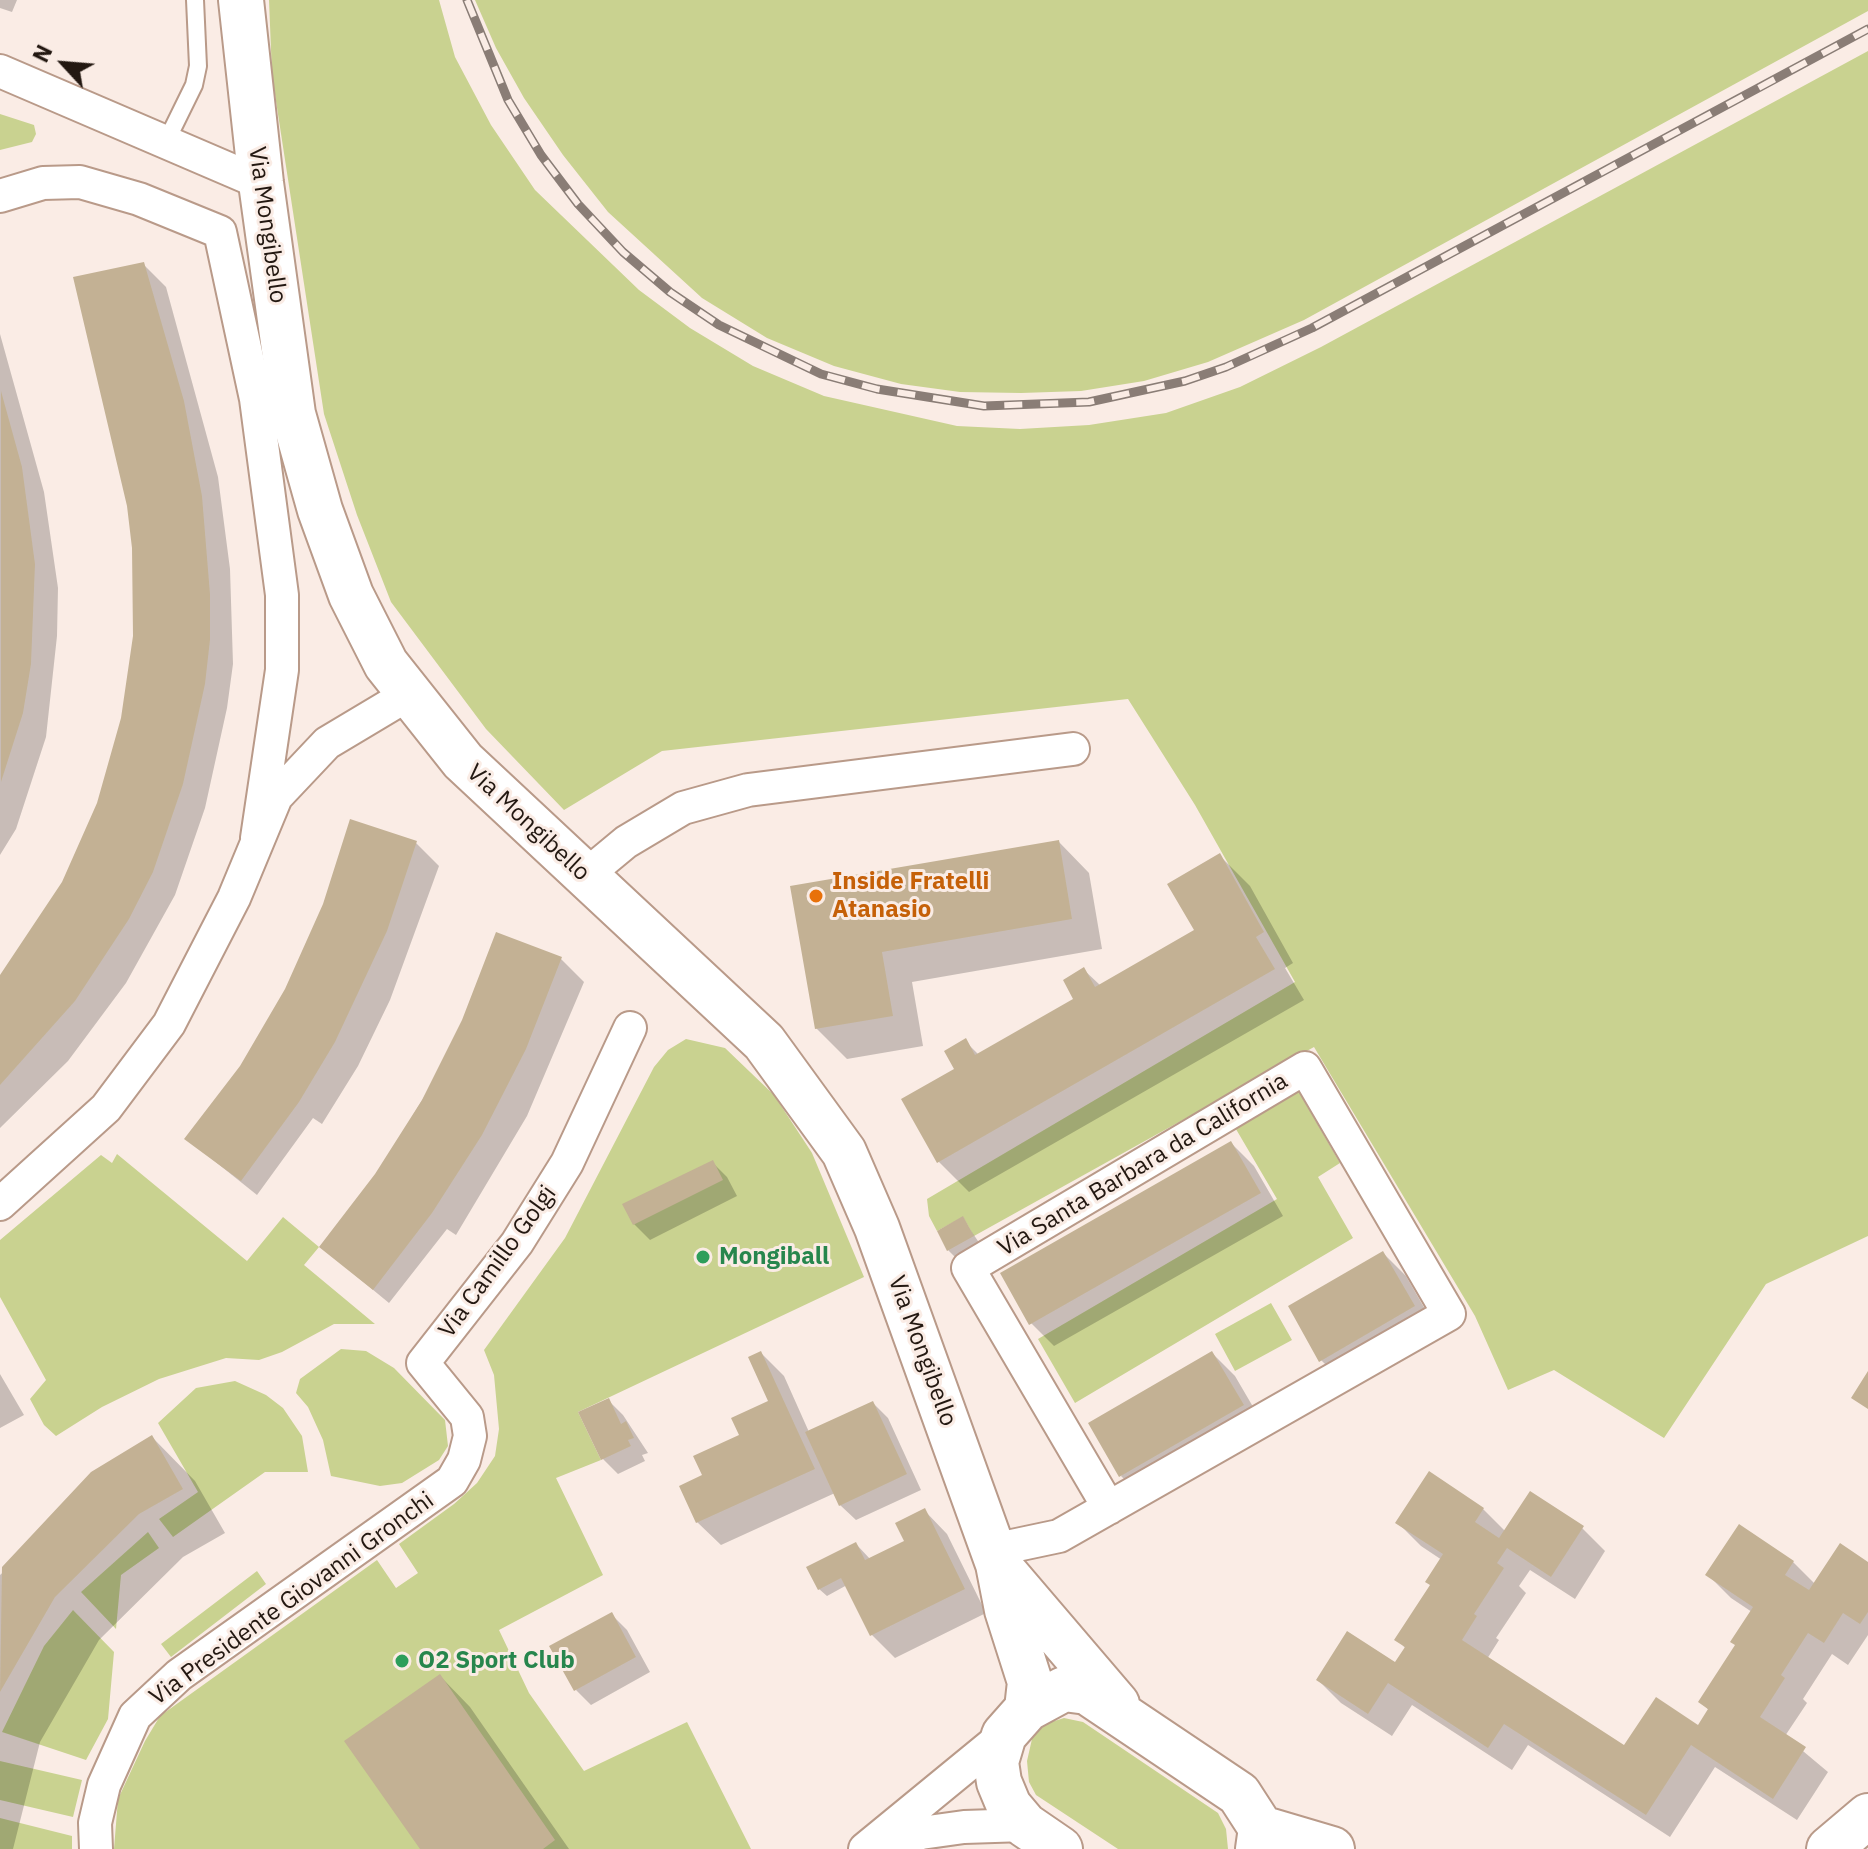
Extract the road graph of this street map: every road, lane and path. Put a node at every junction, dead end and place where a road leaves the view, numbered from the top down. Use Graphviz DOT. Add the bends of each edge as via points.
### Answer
graph roads {
  1 [pos="195,0"];
  2 [pos="241,0"];
  3 [pos="0,71"];
  4 [pos="166,142"];
  5 [pos="261,183"];
  6 [pos="0,196"];
  7 [pos="409,694"];
  8 [pos="1073,749"];
  9 [pos="257,838"];
  10 [pos="585,876"];
  11 [pos="630,1028"];
  12 [pos="0,1204"];
  13 [pos="423,1363"];
  14 [pos="1109,1508"];
  15 [pos="996,1557"];
  16 [pos="1133,1720"];
  17 [pos="1016,1722"];
  18 [pos="1868,1816"];
  19 [pos="1043,1837"];
  20 [pos="1259,1838"];
  21 [pos="96,1849"];
  22 [pos="865,1849"];
  23 [pos="874,1849"];
  24 [pos="1332,1849"];
  25 [pos="1829,1849"];
  1 -- 4 [label="lane" via="198,66"];
  2 -- 5 [label="street, Via Mongibello"];
  3 -- 4 [label="street"];
  4 -- 5 [label="street"];
  5 -- 7 [label="street, Via Mongibello" via="293,414 320,510 351,595 386,664"];
  6 -- 9 [label="street" via="43,183 80,182 220,232 256,399 282,595 282,670"];
  7 -- 9 [label="street" via="327,743 304,763 276,797"];
  7 -- 10 [label="street, Via Mongibello" via="463,761"];
  8 -- 10 [label="street" via="748,790 683,808 626,842"];
  9 -- 12 [label="street" via="234,898 169,1024 106,1108"];
  10 -- 15 [label="street, Via Mongibello" via="764,1042 844,1152 877,1228"];
  11 -- 13 [label="street, Via Camillo Golgi" via="559,1177 517,1243"];
  13 -- 21 [label="street, Via Presidente Giovanni Gronchi" via="467,1417 470,1436 452,1481 179,1675 135,1716 104,1785 95,1823"];
  14 -- 14 [label="street, Via Santa Barbara da California" via="1449,1314 1305,1068 968,1268"];
  14 -- 15 [label="street, Via Santa Barbara da California" via="1059,1536"];
  15 -- 16 [label="street"];
  15 -- 17 [label="street" via="1030,1682"];
  16 -- 17 [label="street" via="1087,1692 1064,1689"];
  16 -- 20 [label="street" via="1239,1794"];
  17 -- 19 [label="street" via="996,1762 999,1782 1009,1806"];
  17 -- 22 [label="street"];
  18 -- 25 [label="street"];
  19 -- 23 [label="street" via="964,1827 921,1833"];
  20 -- 24 [label="street"];
}
